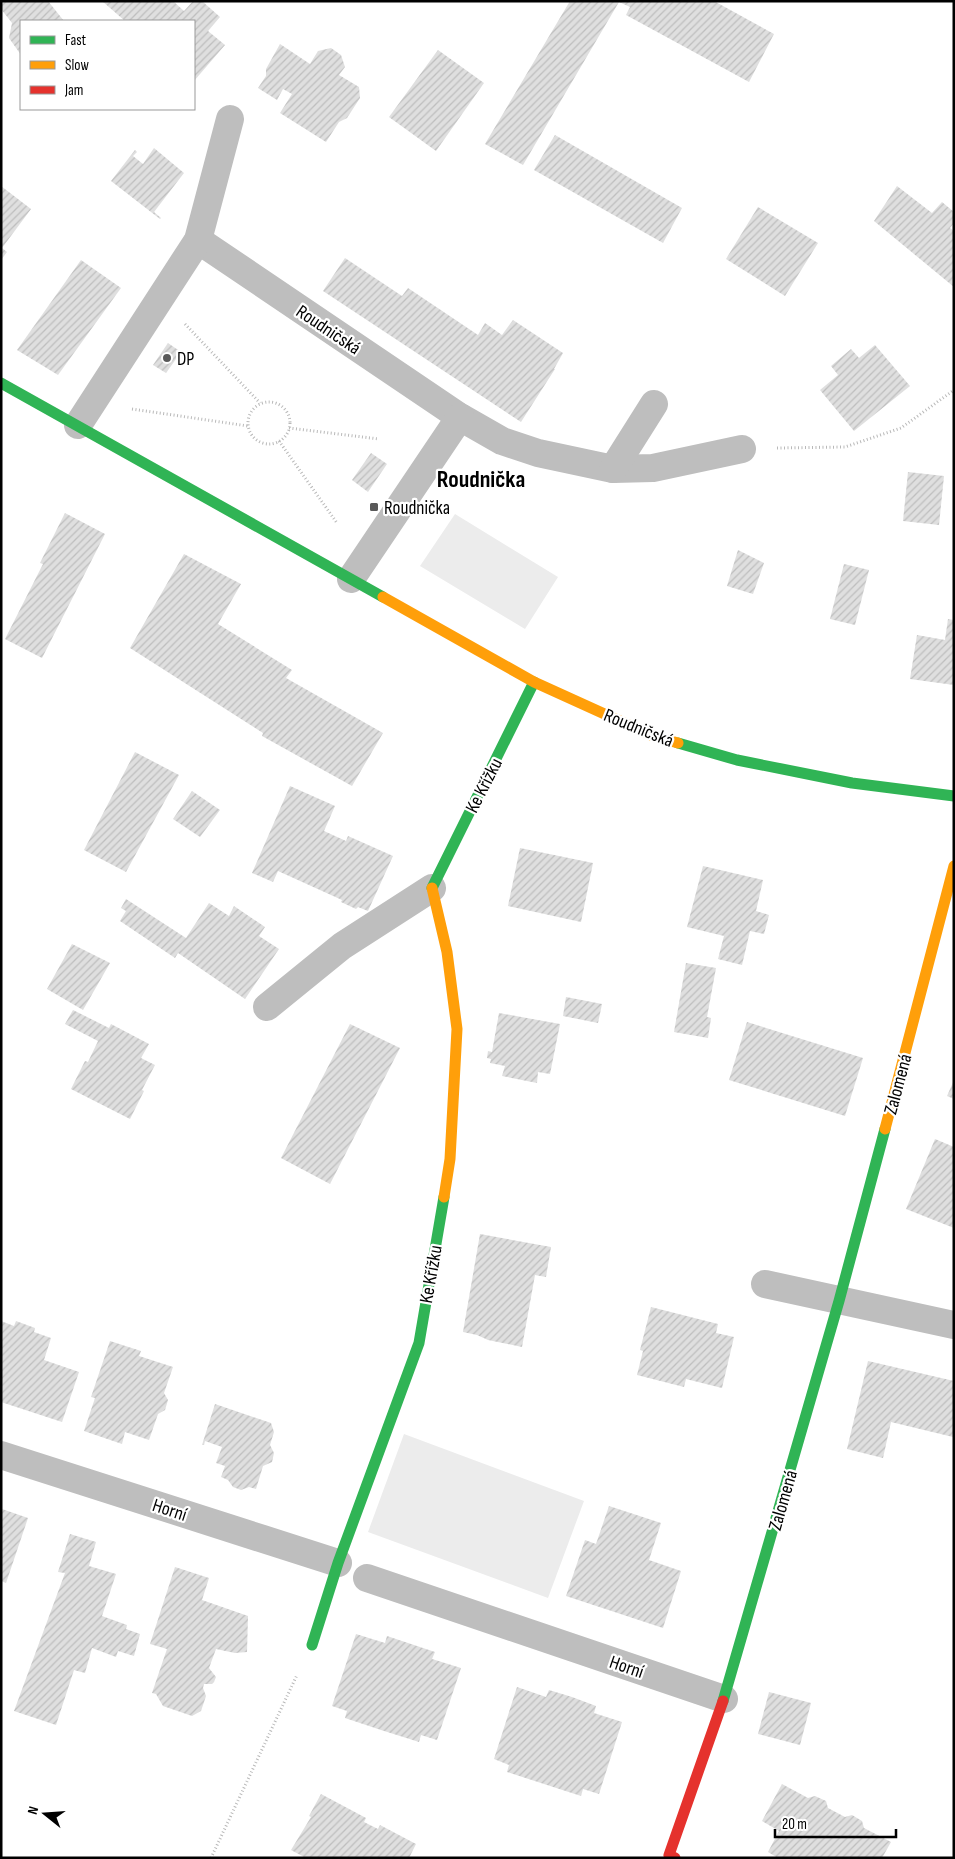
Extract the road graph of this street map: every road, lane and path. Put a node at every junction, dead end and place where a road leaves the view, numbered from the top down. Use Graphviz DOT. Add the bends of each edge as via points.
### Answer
graph roads {
  1 [pos="230,119"];
  2 [pos="198,240"];
  3 [pos="184,323"];
  4 [pos="1,383"];
  5 [pos="954,390"];
  6 [pos="260,403"];
  7 [pos="654,404"];
  8 [pos="131,416"];
  9 [pos="460,418"];
  10 [pos="78,425"];
  11 [pos="248,426"];
  12 [pos="289,428"];
  13 [pos="384,431"];
  14 [pos="379,440"];
  15 [pos="279,442"];
  16 [pos="380,447"];
  17 [pos="742,449"];
  18 [pos="613,469"];
  19 [pos="344,520"];
  20 [pos="337,523"];
  21 [pos="330,524"];
  22 [pos="351,579"];
  23 [pos="534,682"];
  24 [pos="954,796"];
  25 [pos="954,866"];
  26 [pos="432,888"];
  27 [pos="267,1007"];
  28 [pos="765,1284"];
  29 [pos="840,1301"];
  30 [pos="954,1325"];
  31 [pos="1,1455"];
  32 [pos="338,1563"];
  33 [pos="367,1578"];
  34 [pos="312,1646"];
  35 [pos="724,1699"];
  36 [pos="672,1856"];
  37 [pos="211,1858"];
  1 -- 2 [label="street"];
  2 -- 9 [label="street, Roudničská"];
  2 -- 10 [label="street"];
  3 -- 6 [label="path"];
  4 -- 10 [label="street, Roudničská"];
  5 -- 17 [label="path" via="901,428 845,447"];
  6 -- 11 [label="path" via="250,412"];
  6 -- 12 [label="path" via="267,401 281,405 289,416"];
  7 -- 18 [label="street"];
  8 -- 11 [label="path" via="130,409"];
  9 -- 18 [label="street, Roudničská" via="502,441 538,453"];
  9 -- 22 [label="street"];
  10 -- 22 [label="street, Roudničská"];
  11 -- 15 [label="path" via="259,441"];
  12 -- 14 [label="path"];
  12 -- 15 [label="path"];
  13 -- 14 [label="path"];
  14 -- 16 [label="path"];
  15 -- 20 [label="path"];
  17 -- 18 [label="street, Roudničská" via="652,468"];
  19 -- 20 [label="path"];
  20 -- 21 [label="path"];
  22 -- 23 [label="street, Roudničská"];
  23 -- 24 [label="street, Roudničská" via="653,736 737,760 852,782"];
  23 -- 26 [label="street, Ke Křížku"];
  25 -- 29 [label="street, Zalomená"];
  26 -- 27 [label="street" via="342,946"];
  26 -- 32 [label="street, Ke Křížku" via="447,952 457,1029 450,1159 419,1343"];
  28 -- 29 [label="street"];
  29 -- 30 [label="street"];
  29 -- 35 [label="street, Zalomená"];
  31 -- 32 [label="street, Horní"];
  32 -- 34 [label="street, Ke Křížku"];
  33 -- 35 [label="street, Horní"];
  34 -- 37 [label="path"];
  35 -- 36 [label="street"];
}
